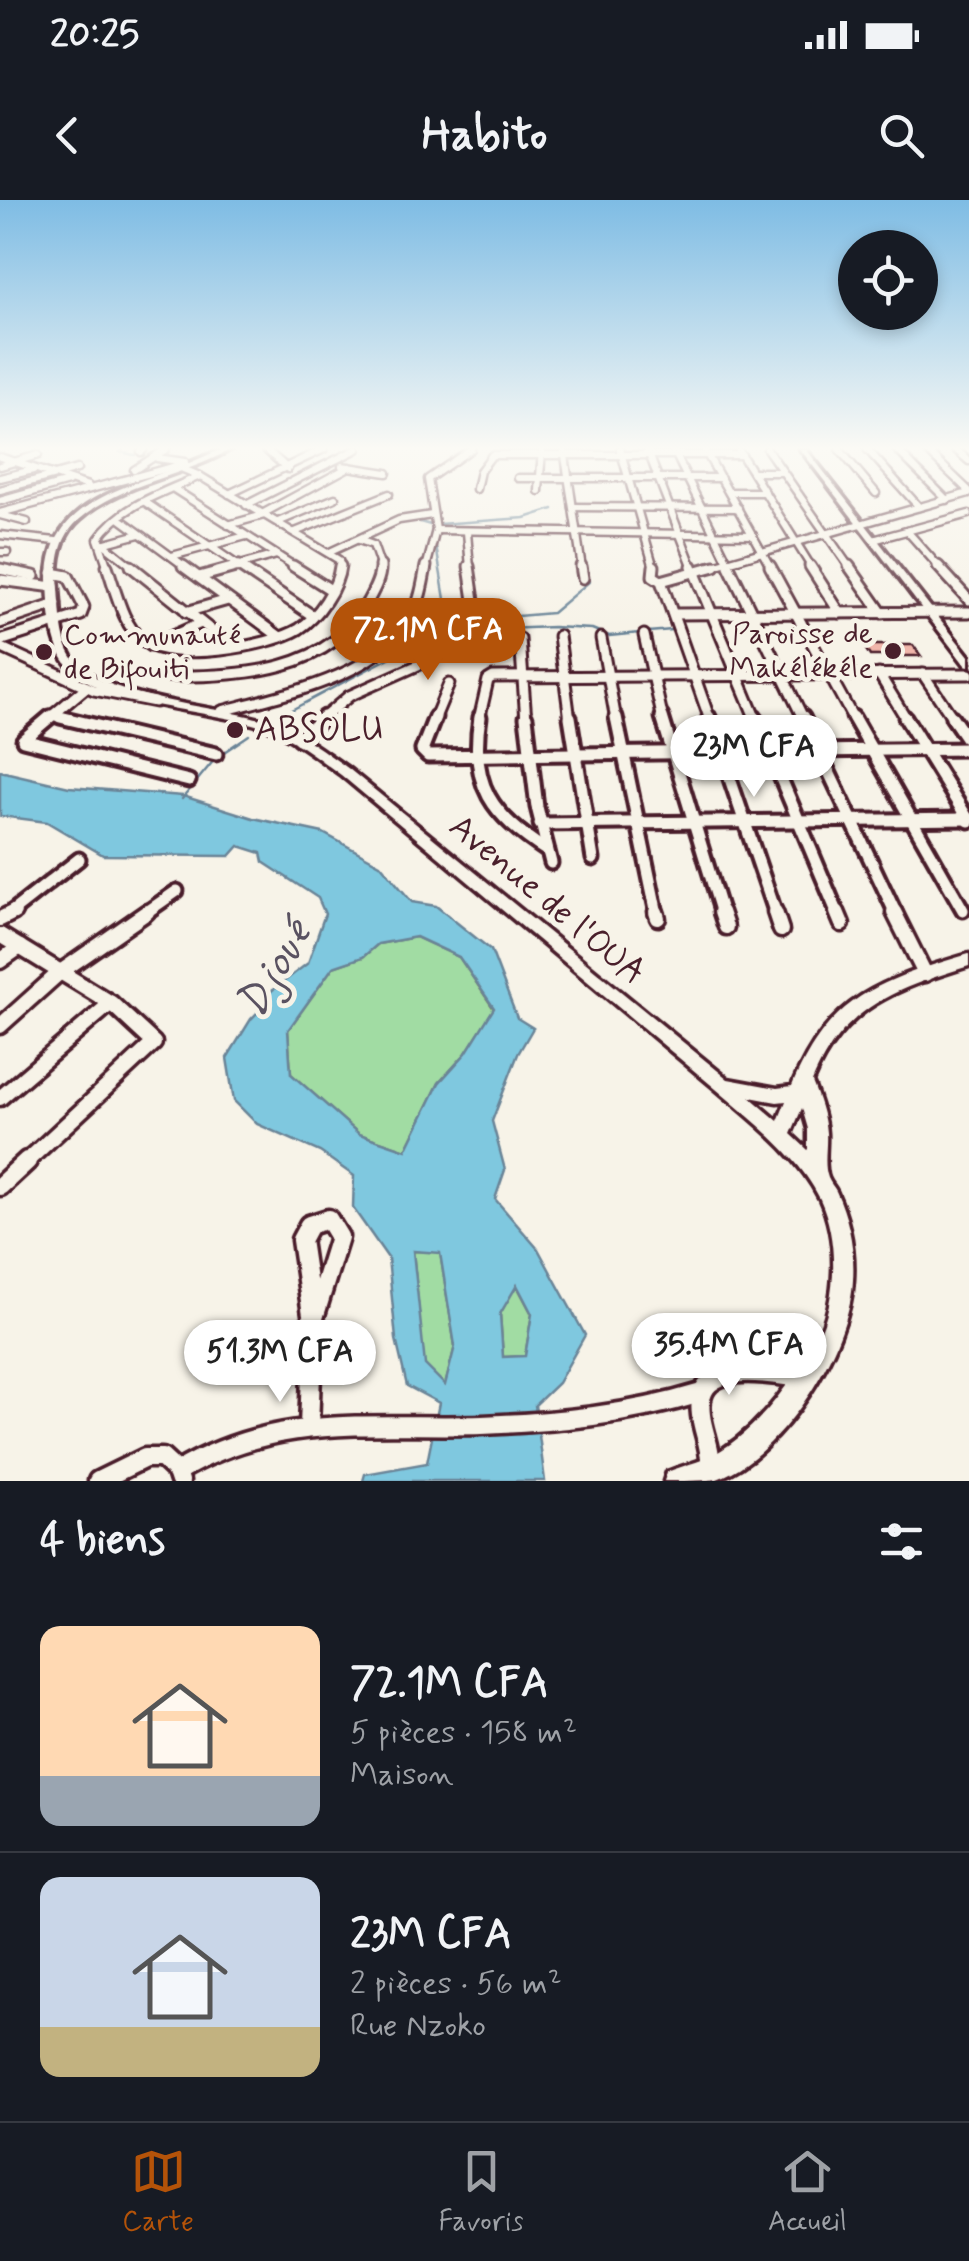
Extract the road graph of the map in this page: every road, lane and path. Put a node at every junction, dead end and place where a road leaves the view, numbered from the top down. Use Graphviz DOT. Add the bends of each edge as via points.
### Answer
graph roads {
  1 [pos="738,508"];
  2 [pos="89,509"];
  3 [pos="134,509"];
  4 [pos="155,509"];
  5 [pos="204,509"];
  6 [pos="253,509"];
  7 [pos="275,509"];
  8 [pos="310,509"];
  9 [pos="352,509"];
  10 [pos="431,509"];
  11 [pos="573,509"];
  12 [pos="638,509"];
  13 [pos="674,509"];
  14 [pos="700,509"];
  15 [pos="776,509"];
  16 [pos="809,509"];
  17 [pos="849,509"];
  18 [pos="914,509"];
  19 [pos="919,509"];
  20 [pos="0,514"];
  21 [pos="263,515"];
  22 [pos="965,515"];
  23 [pos="432,516"];
  24 [pos="939,516"];
  25 [pos="119,518"];
  26 [pos="27,522"];
  27 [pos="278,522"];
  28 [pos="969,524"];
  29 [pos="228,525"];
  30 [pos="861,525"];
  31 [pos="436,530"];
  32 [pos="907,531"];
  33 [pos="295,532"];
  34 [pos="467,532"];
  35 [pos="139,534"];
  36 [pos="826,534"];
  37 [pos="0,535"];
  38 [pos="577,535"];
  39 [pos="646,535"];
  40 [pos="679,535"];
  41 [pos="711,535"];
  42 [pos="753,535"];
  43 [pos="246,536"];
  44 [pos="360,540"];
  45 [pos="873,540"];
  46 [pos="56,541"];
  47 [pos="100,541"];
  48 [pos="797,542"];
  49 [pos="208,546"];
  50 [pos="330,552"];
  51 [pos="763,552"];
  52 [pos="276,555"];
  53 [pos="172,556"];
  54 [pos="726,562"];
  55 [pos="237,566"];
  56 [pos="0,570"];
  57 [pos="695,572"];
  58 [pos="198,577"];
  59 [pos="583,578"];
  60 [pos="0,580"];
  61 [pos="661,581"];
  62 [pos="54,586"];
  63 [pos="330,590"];
  64 [pos="228,600"];
  65 [pos="969,600"];
  66 [pos="186,612"];
  67 [pos="930,612"];
  68 [pos="969,612"];
  69 [pos="797,613"];
  70 [pos="840,613"];
  71 [pos="882,613"];
  72 [pos="674,614"];
  73 [pos="712,614"];
  74 [pos="753,614"];
  75 [pos="313,616"];
  76 [pos="3,620"];
  77 [pos="58,622"];
  78 [pos="201,623"];
  79 [pos="644,635"];
  80 [pos="280,636"];
  81 [pos="559,636"];
  82 [pos="601,638"];
  83 [pos="520,639"];
  84 [pos="0,644"];
  85 [pos="150,646"];
  86 [pos="232,647"];
  87 [pos="969,664"];
  88 [pos="832,674"];
  89 [pos="879,674"];
  90 [pos="923,674"];
  91 [pos="969,674"];
  92 [pos="608,675"];
  93 [pos="695,675"];
  94 [pos="737,675"];
  95 [pos="782,675"];
  96 [pos="168,676"];
  97 [pos="522,676"];
  98 [pos="564,676"];
  99 [pos="651,676"];
  100 [pos="449,684"];
  101 [pos="84,689"];
  102 [pos="170,702"];
  103 [pos="222,712"];
  104 [pos="51,715"];
  105 [pos="299,739"];
  106 [pos="969,742"];
  107 [pos="719,750"];
  108 [pos="819,750"];
  109 [pos="870,750"];
  110 [pos="926,750"];
  111 [pos="969,750"];
  112 [pos="770,751"];
  113 [pos="574,752"];
  114 [pos="622,752"];
  115 [pos="670,752"];
  116 [pos="216,754"];
  117 [pos="527,754"];
  118 [pos="475,756"];
  119 [pos="189,781"];
  120 [pos="634,820"];
  121 [pos="691,820"];
  122 [pos="745,820"];
  123 [pos="798,820"];
  124 [pos="851,820"];
  125 [pos="908,820"];
  126 [pos="969,820"];
  127 [pos="586,822"];
  128 [pos="540,824"];
  129 [pos="80,859"];
  130 [pos="593,859"];
  131 [pos="177,891"];
  132 [pos="964,910"];
  133 [pos="0,918"];
  134 [pos="658,918"];
  135 [pos="842,924"];
  136 [pos="726,926"];
  137 [pos="781,930"];
  138 [pos="0,935"];
  139 [pos="20,947"];
  140 [pos="969,960"];
  141 [pos="0,961"];
  142 [pos="59,973"];
  143 [pos="925,974"];
  144 [pos="111,1003"];
  145 [pos="2,1021"];
  146 [pos="722,1084"];
  147 [pos="802,1088"];
  148 [pos="0,1098"];
  149 [pos="781,1136"];
  150 [pos="816,1175"];
  151 [pos="0,1186"];
  152 [pos="313,1321"];
  153 [pos="805,1378"];
  154 [pos="701,1392"];
  155 [pos="310,1427"];
  156 [pos="709,1472"];
  157 [pos="179,1476"];
  158 [pos="98,1481"];
  159 [pos="676,1481"];
  1 -- 42 [label="street"];
  2 -- 46 [label="main road"];
  3 -- 25 [label="street"];
  4 -- 49 [label="street"];
  5 -- 29 [label="street"];
  6 -- 21 [label="street"];
  7 -- 21 [label="street"];
  8 -- 27 [label="street"];
  9 -- 33 [label="street"];
  10 -- 23 [label="street"];
  11 -- 38 [label="street"];
  12 -- 39 [label="street"];
  13 -- 40 [label="street"];
  14 -- 41 [label="street"];
  15 -- 48 [label="street"];
  16 -- 36 [label="street"];
  17 -- 30 [label="main road"];
  18 -- 30 [label="street"];
  19 -- 24 [label="street"];
  20 -- 26 [label="street"];
  21 -- 27 [label="street"];
  21 -- 29 [label="street"];
  22 -- 28 [label="street"];
  22 -- 32 [label="street"];
  23 -- 31 [label="street"];
  23 -- 44 [label="street" via="400,520"];
  25 -- 35 [label="street"];
  25 -- 47 [label="street"];
  27 -- 33 [label="street"];
  29 -- 43 [label="street"];
  30 -- 36 [label="street"];
  30 -- 45 [label="main road"];
  31 -- 34 [label="street"];
  31 -- 103 [label="street" via="418,602 393,641 302,688"];
  32 -- 45 [label="street"];
  32 -- 65 [label="street"];
  33 -- 50 [label="street"];
  34 -- 38 [label="street"];
  34 -- 105 [label="street" via="472,604 479,616 472,641 348,696"];
  35 -- 47 [label="street"];
  35 -- 53 [label="street"];
  36 -- 48 [label="street"];
  36 -- 71 [label="street"];
  37 -- 46 [label="street"];
  38 -- 39 [label="street"];
  38 -- 59 [label="street"];
  39 -- 40 [label="street"];
  39 -- 61 [label="street" via="653,576"];
  40 -- 41 [label="street"];
  40 -- 57 [label="street"];
  41 -- 42 [label="street"];
  41 -- 54 [label="street"];
  42 -- 51 [label="street"];
  43 -- 49 [label="street"];
  43 -- 52 [label="street"];
  44 -- 50 [label="street"];
  44 -- 96 [label="street" via="372,545 382,570 346,634 288,662 225,675"];
  45 -- 67 [label="main road"];
  46 -- 62 [label="main road, Avenue de l'OUA"];
  47 -- 66 [label="street"];
  47 -- 85 [label="street" via="134,631"];
  48 -- 51 [label="street"];
  48 -- 70 [label="street"];
  49 -- 53 [label="street"];
  49 -- 55 [label="street"];
  50 -- 63 [label="street" via="342,568"];
  51 -- 54 [label="street"];
  51 -- 69 [label="street"];
  52 -- 55 [label="street"];
  52 -- 63 [label="street"];
  53 -- 58 [label="street"];
  54 -- 57 [label="street"];
  54 -- 74 [label="street"];
  55 -- 58 [label="street"];
  55 -- 75 [label="street"];
  56 -- 62 [label="street"];
  57 -- 61 [label="street"];
  57 -- 73 [label="street"];
  58 -- 64 [label="street"];
  60 -- 62 [label="street"];
  61 -- 72 [label="street"];
  62 -- 76 [label="street"];
  62 -- 77 [label="main road, Avenue de l'OUA"];
  62 -- 77 [label="street" via="68,576 84,607 77,618"];
  63 -- 75 [label="street"];
  64 -- 66 [label="street"];
  64 -- 80 [label="street"];
  66 -- 78 [label="street"];
  67 -- 68 [label="street"];
  67 -- 71 [label="street"];
  67 -- 87 [label="main road"];
  69 -- 70 [label="street"];
  69 -- 74 [label="street"];
  69 -- 88 [label="street"];
  70 -- 71 [label="street"];
  72 -- 73 [label="street"];
  72 -- 93 [label="street"];
  73 -- 74 [label="street"];
  73 -- 94 [label="street"];
  74 -- 95 [label="street"];
  75 -- 80 [label="street"];
  77 -- 84 [label="street"];
  77 -- 102 [label="main road, Avenue de l'OUA" via="65,652 80,673"];
  78 -- 85 [label="street"];
  78 -- 86 [label="street"];
  79 -- 99 [label="street"];
  80 -- 86 [label="street"];
  81 -- 98 [label="street"];
  82 -- 92 [label="street"];
  83 -- 97 [label="street"];
  84 -- 101 [label="street"];
  85 -- 86 [label="street"];
  88 -- 89 [label="street"];
  88 -- 95 [label="street"];
  88 -- 109 [label="street"];
  89 -- 90 [label="street"];
  89 -- 110 [label="street"];
  90 -- 91 [label="street"];
  90 -- 106 [label="street"];
  92 -- 98 [label="street"];
  92 -- 99 [label="street"];
  92 -- 114 [label="street"];
  93 -- 94 [label="street"];
  93 -- 99 [label="street"];
  93 -- 107 [label="street"];
  94 -- 95 [label="street"];
  94 -- 112 [label="street"];
  95 -- 108 [label="street"];
  97 -- 98 [label="street"];
  97 -- 117 [label="street"];
  97 -- 118 [label="street" via="488,680"];
  98 -- 113 [label="street"];
  99 -- 115 [label="street"];
  100 -- 118 [label="street" via="422,750 428,756"];
  101 -- 102 [label="street"];
  101 -- 104 [label="street"];
  102 -- 103 [label="main road, Avenue de l'OUA"];
  103 -- 105 [label="main road, Avenue de l'OUA"];
  104 -- 116 [label="street"];
  104 -- 119 [label="street" via="23,740"];
  105 -- 146 [label="main road, Avenue de l'OUA"];
  107 -- 112 [label="street"];
  107 -- 115 [label="street"];
  107 -- 122 [label="street"];
  108 -- 109 [label="street"];
  108 -- 112 [label="street"];
  108 -- 124 [label="street"];
  109 -- 110 [label="street"];
  109 -- 125 [label="street"];
  110 -- 111 [label="street"];
  110 -- 126 [label="street"];
  112 -- 123 [label="street"];
  113 -- 114 [label="street"];
  113 -- 117 [label="street"];
  113 -- 127 [label="street"];
  114 -- 115 [label="street"];
  114 -- 120 [label="street"];
  115 -- 121 [label="street"];
  117 -- 118 [label="street"];
  117 -- 128 [label="street"];
  118 -- 128 [label="street" via="483,795 549,856"];
  120 -- 121 [label="street"];
  120 -- 127 [label="street"];
  120 -- 134 [label="street"];
  121 -- 122 [label="street"];
  121 -- 136 [label="street"];
  122 -- 123 [label="street"];
  122 -- 137 [label="street"];
  123 -- 124 [label="street"];
  123 -- 135 [label="street"];
  124 -- 125 [label="street"];
  124 -- 143 [label="street"];
  125 -- 126 [label="street"];
  125 -- 132 [label="street"];
  127 -- 128 [label="street"];
  127 -- 130 [label="street"];
  129 -- 133 [label="street"];
  131 -- 142 [label="street"];
  138 -- 139 [label="street"];
  139 -- 141 [label="street"];
  139 -- 142 [label="street"];
  140 -- 143 [label="main road"];
  142 -- 144 [label="street"];
  142 -- 145 [label="street"];
  143 -- 147 [label="main road" via="873,997 835,1026"];
  144 -- 148 [label="street"];
  144 -- 151 [label="street" via="154,1043"];
  146 -- 147 [label="main road" via="763,1094"];
  146 -- 149 [label="main road, Avenue de l'OUA"];
  147 -- 149 [label="main road"];
  147 -- 150 [label="main road" via="818,1128"];
  149 -- 150 [label="main road, Avenue de l'OUA"];
  150 -- 153 [label="main road, Avenue de l'OUA" via="837,1224 844,1283 825,1348"];
  152 -- 152 [label="street" via="340,1237 328,1219 309,1225 301,1240"];
  152 -- 155 [label="street"];
  153 -- 154 [label="street" via="739,1370 710,1381"];
  153 -- 156 [label="main road, Avenue de l'OUA" via="774,1422"];
  154 -- 155 [label="street" via="656,1409 578,1418"];
  154 -- 156 [label="street" via="699,1409 712,1450"];
  155 -- 157 [label="street" via="223,1443"];
  156 -- 159 [label="main road, Avenue de l'OUA"];
  157 -- 158 [label="street" via="162,1458 145,1458"];
}
